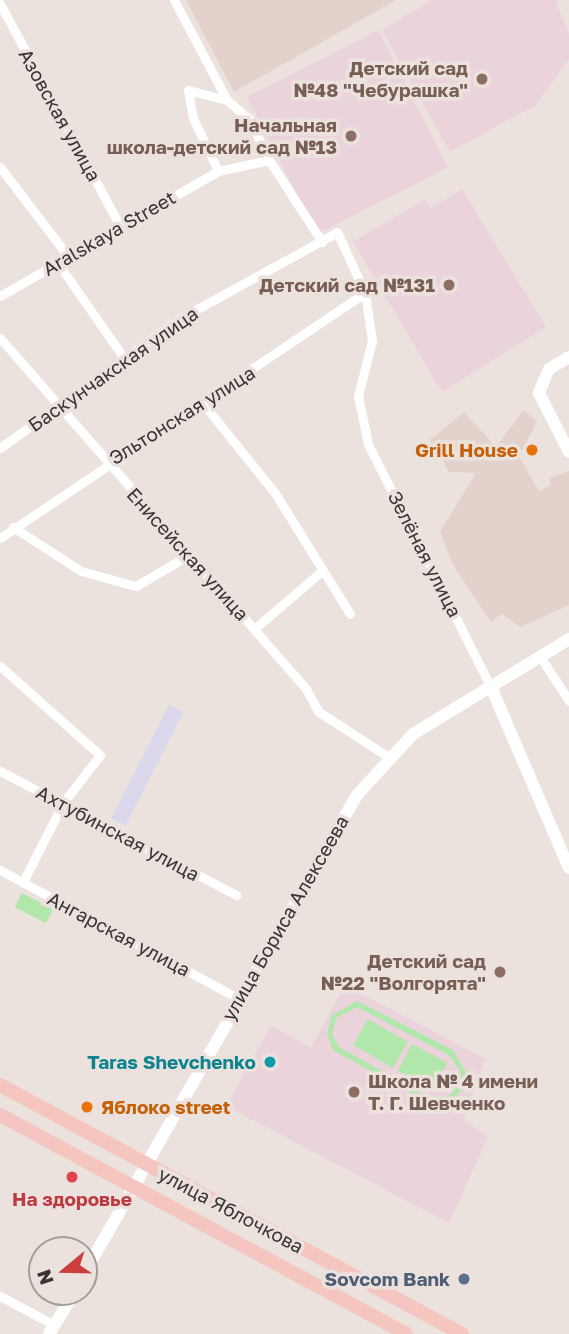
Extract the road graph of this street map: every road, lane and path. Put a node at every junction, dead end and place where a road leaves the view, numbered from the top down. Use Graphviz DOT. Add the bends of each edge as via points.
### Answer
graph roads {
  1 [pos="6,0"];
  2 [pos="174,0"];
  3 [pos="0,4"];
  4 [pos="227,100"];
  5 [pos="269,160"];
  6 [pos="0,167"];
  7 [pos="218,171"];
  8 [pos="120,226"];
  9 [pos="337,232"];
  10 [pos="322,242"];
  11 [pos="67,255"];
  12 [pos="57,262"];
  13 [pos="365,293"];
  14 [pos="0,296"];
  15 [pos="0,338"];
  16 [pos="569,357"];
  17 [pos="124,358"];
  18 [pos="205,406"];
  19 [pos="58,407"];
  20 [pos="0,447"];
  21 [pos="569,452"];
  22 [pos="107,463"];
  23 [pos="13,527"];
  24 [pos="0,538"];
  25 [pos="188,555"];
  26 [pos="322,571"];
  27 [pos="350,614"];
  28 [pos="254,629"];
  29 [pos="569,639"];
  30 [pos="541,657"];
  31 [pos="0,666"];
  32 [pos="491,687"];
  33 [pos="569,701"];
  34 [pos="387,756"];
  35 [pos="0,771"];
  36 [pos="64,803"];
  37 [pos="569,868"];
  38 [pos="0,870"];
  39 [pos="23,882"];
  40 [pos="236,895"];
  41 [pos="238,998"];
  42 [pos="0,1085"];
  43 [pos="0,1115"];
  44 [pos="145,1164"];
  45 [pos="133,1185"];
  46 [pos="98,1249"];
  47 [pos="0,1296"];
  48 [pos="66,1306"];
  49 [pos="51,1330"];
  50 [pos="406,1334"];
  51 [pos="462,1334"];
  1 -- 3 [label="street"];
  2 -- 4 [label="street"];
  3 -- 8 [label="street, Азовская улица"];
  4 -- 5 [label="street" via="249,119"];
  4 -- 7 [label="street" via="188,90 193,118"];
  5 -- 7 [label="street"];
  5 -- 10 [label="street"];
  6 -- 11 [label="street"];
  7 -- 8 [label="street, Aralskaya Street"];
  8 -- 11 [label="street, Aralskaya Street"];
  9 -- 10 [label="street, Баскунчакская улица"];
  9 -- 13 [label="street, Зелёная улица"];
  10 -- 17 [label="street, Баскунчакская улица" via="179,319"];
  11 -- 12 [label="street, Aralskaya Street"];
  12 -- 14 [label="street, Aralskaya Street"];
  12 -- 17 [label="street"];
  13 -- 18 [label="street, Эльтонская улица"];
  13 -- 32 [label="street, Зелёная улица" via="372,341 358,396 368,444"];
  15 -- 19 [label="street, Енисейская улица"];
  16 -- 21 [label="main road" via="549,369 539,393"];
  17 -- 19 [label="street, Баскунчакская улица"];
  18 -- 22 [label="street, Эльтонская улица"];
  18 -- 26 [label="street" via="275,492"];
  19 -- 20 [label="street, Баскунчакская улица"];
  19 -- 22 [label="street, Енисейская улица"];
  22 -- 23 [label="street, Эльтонская улица"];
  22 -- 25 [label="street, Енисейская улица"];
  23 -- 24 [label="street, Эльтонская улица"];
  23 -- 25 [label="street" via="81,571 136,586"];
  25 -- 28 [label="street, Енисейская улица"];
  26 -- 27 [label="street"];
  26 -- 28 [label="street"];
  28 -- 34 [label="street, Енисейская улица" via="319,712"];
  29 -- 30 [label="main road, улица Бориса Алексеева"];
  30 -- 32 [label="main road, улица Бориса Алексеева"];
  30 -- 33 [label="street"];
  31 -- 36 [label="street" via="100,755"];
  32 -- 34 [label="main road, улица Бориса Алексеева" via="442,714"];
  32 -- 37 [label="main road, Зелёная улица"];
  34 -- 41 [label="main road, улица Бориса Алексеева" via="357,795"];
  35 -- 36 [label="street, Ахтубинская улица"];
  36 -- 39 [label="street"];
  36 -- 40 [label="street, Ахтубинская улица"];
  38 -- 39 [label="street, Ангарская улица"];
  39 -- 41 [label="street, Ангарская улица"];
  41 -- 44 [label="main road, улица Бориса Алексеева"];
  42 -- 44 [label="main road, улица Яблочкова"];
  43 -- 45 [label="main road, улица Яблочкова"];
  44 -- 45 [label="main road, улица Бориса Алексеева"];
  44 -- 51 [label="main road, улица Яблочкова"];
  45 -- 46 [label="main road, улица Бориса Алексеева"];
  45 -- 50 [label="main road, улица Яблочкова"];
  47 -- 49 [label="street"];
  48 -- 49 [label="main road"];
}
